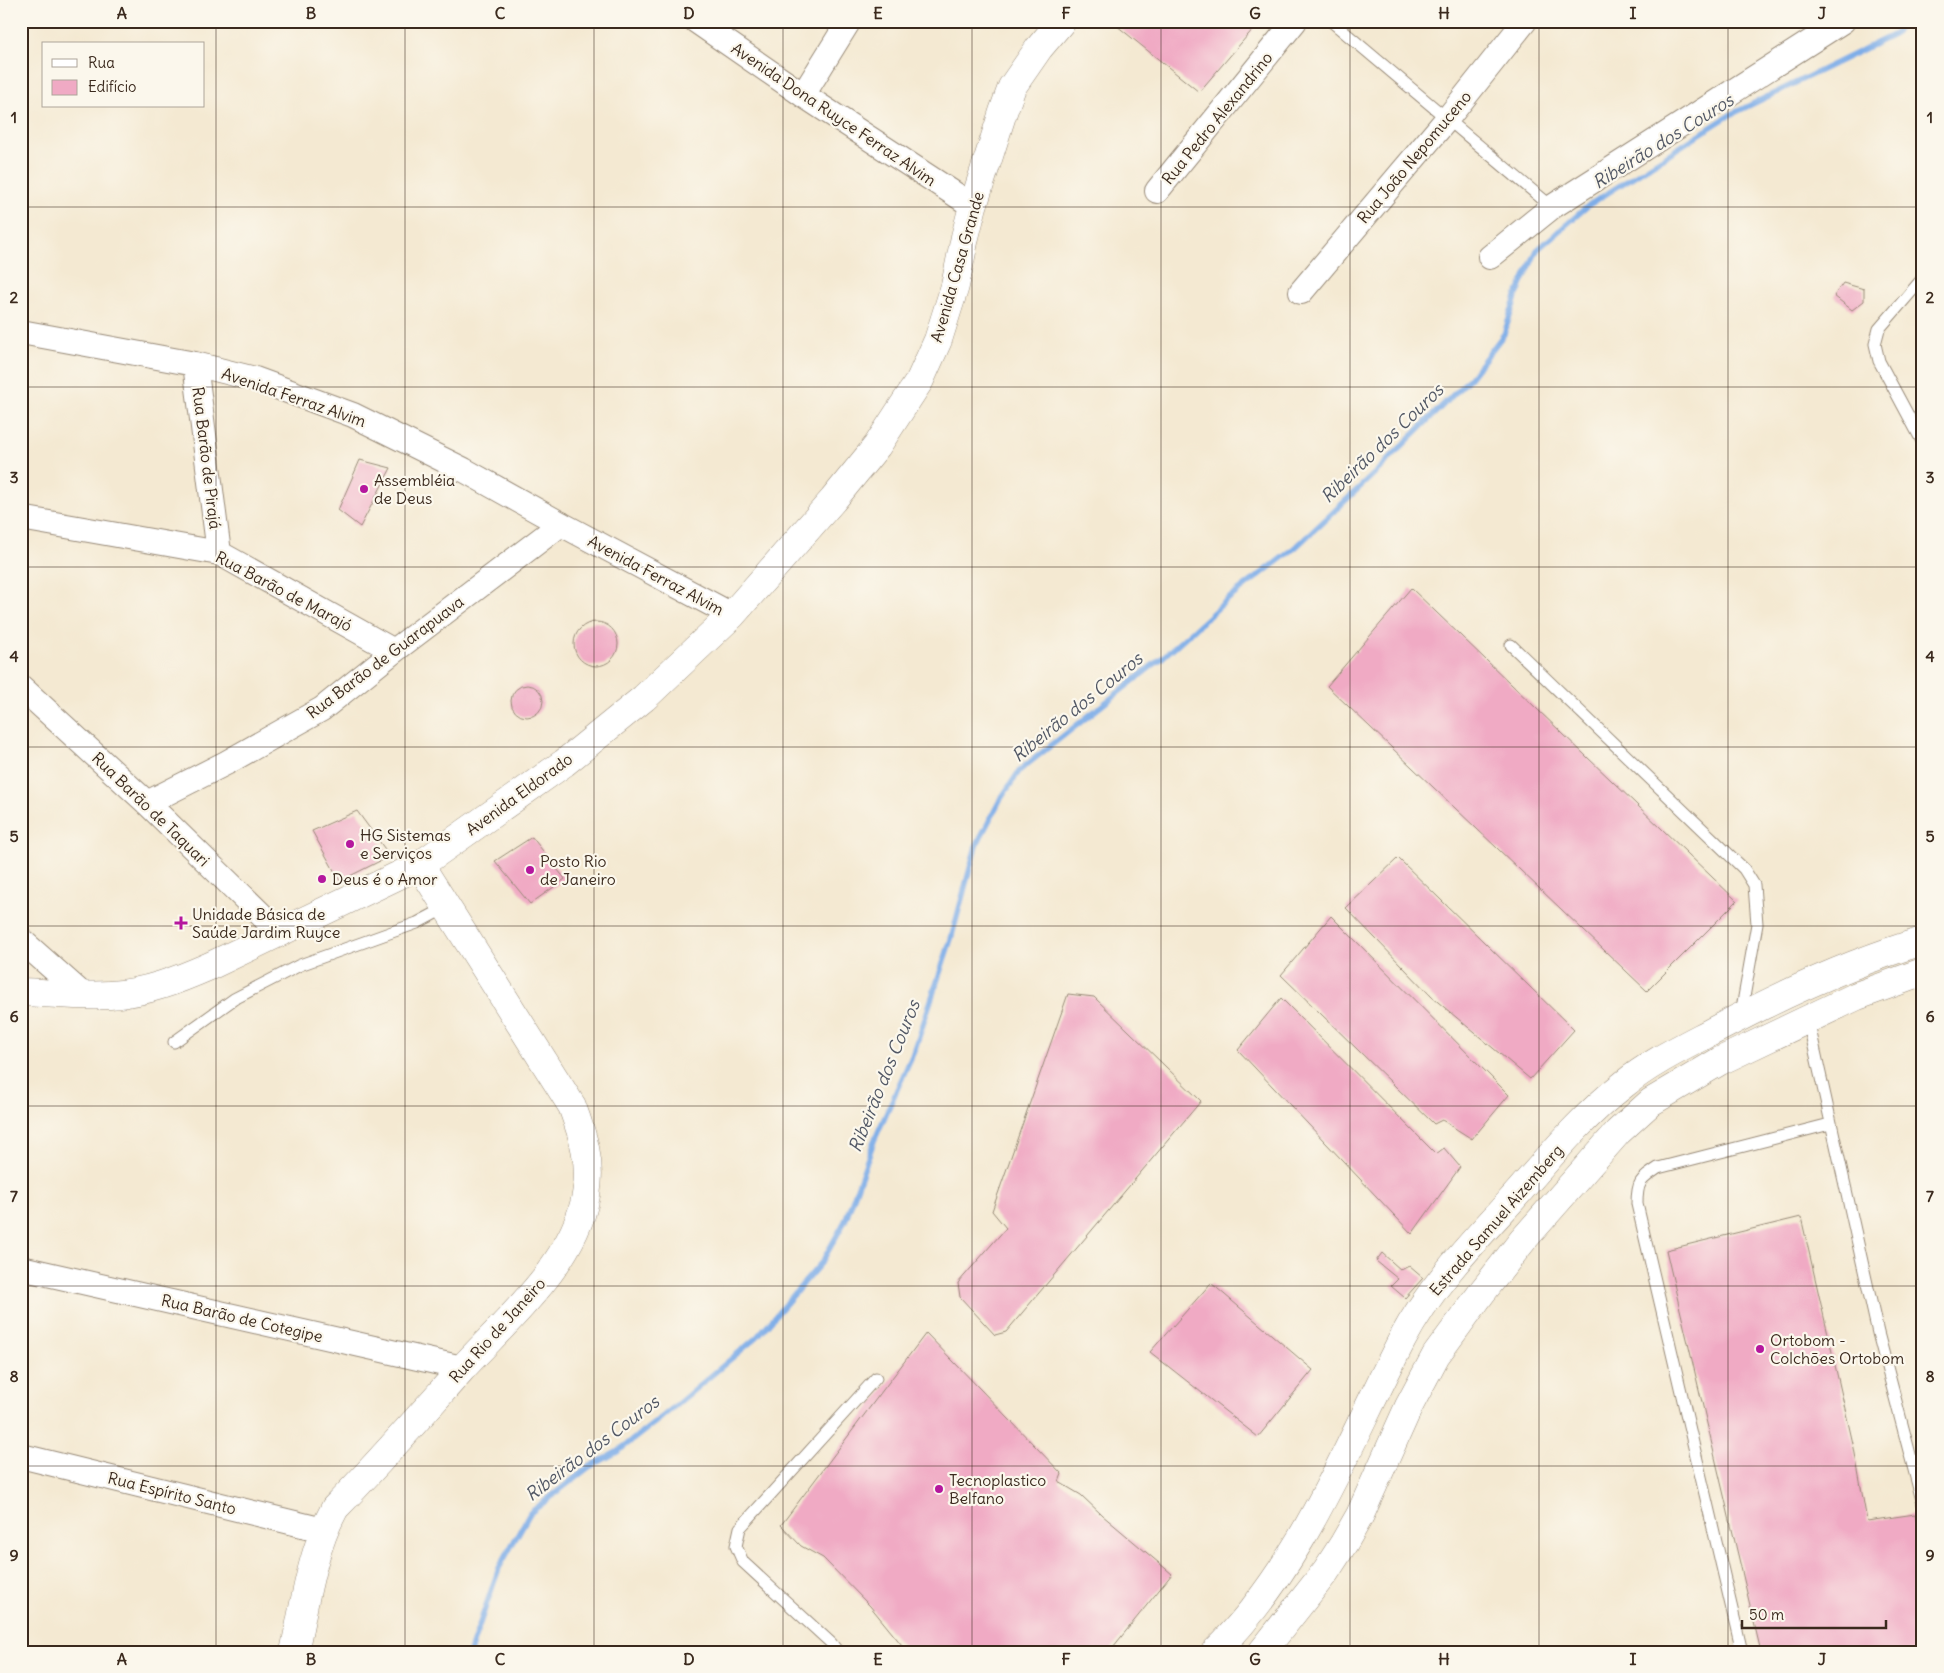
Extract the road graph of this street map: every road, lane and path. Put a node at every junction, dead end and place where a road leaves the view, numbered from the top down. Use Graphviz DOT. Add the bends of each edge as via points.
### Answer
graph roads {
  1 [pos="696,21"];
  2 [pos="849,21"];
  3 [pos="1062,21"];
  4 [pos="1295,21"];
  5 [pos="1331,21"];
  6 [pos="1525,21"];
  7 [pos="1843,21"];
  8 [pos="804,95"];
  9 [pos="1447,119"];
  10 [pos="1157,191"];
  11 [pos="973,206"];
  12 [pos="1552,206"];
  13 [pos="1490,257"];
  14 [pos="1923,278"];
  15 [pos="1301,292"];
  16 [pos="21,332"];
  17 [pos="194,364"];
  18 [pos="1923,442"];
  19 [pos="21,518"];
  20 [pos="561,524"];
  21 [pos="219,553"];
  22 [pos="732,616"];
  23 [pos="1511,645"];
  24 [pos="394,651"];
  25 [pos="21,687"];
  26 [pos="147,803"];
  27 [pos="420,865"];
  28 [pos="447,907"];
  29 [pos="279,932"];
  30 [pos="21,940"];
  31 [pos="1923,941"];
  32 [pos="1923,972"];
  33 [pos="21,992"];
  34 [pos="83,994"];
  35 [pos="1740,1016"];
  36 [pos="1808,1018"];
  37 [pos="174,1042"];
  38 [pos="1830,1124"];
  39 [pos="21,1268"];
  40 [pos="462,1368"];
  41 [pos="876,1378"];
  42 [pos="21,1456"];
  43 [pos="1923,1504"];
  44 [pos="324,1530"];
  45 [pos="294,1652"];
  46 [pos="838,1652"];
  47 [pos="1215,1652"];
  48 [pos="1262,1652"];
  49 [pos="1742,1652"];
  1 -- 8 [label="street, Avenida Dona Ruyce Ferraz Alvim"];
  2 -- 8 [label="street"];
  3 -- 11 [label="main road, Avenida Casa Grande" via="1012,87"];
  4 -- 10 [label="street, Rua Pedro Alexandrino"];
  5 -- 9 [label="lane"];
  6 -- 9 [label="street, Rua João Nepomuceno"];
  7 -- 12 [label="street"];
  8 -- 11 [label="street, Avenida Dona Ruyce Ferraz Alvim"];
  9 -- 12 [label="lane"];
  9 -- 15 [label="street, Rua João Nepomuceno"];
  11 -- 22 [label="main road, Avenida Casa Grande" via="955,286 938,340 920,380 877,446"];
  12 -- 13 [label="street"];
  14 -- 18 [label="lane" via="1879,329 1875,344 1879,361"];
  16 -- 17 [label="street, Avenida Ferraz Alvim"];
  17 -- 20 [label="street, Avenida Ferraz Alvim" via="255,379 353,415 464,470"];
  17 -- 21 [label="street, Rua Barão de Pirajá"];
  19 -- 21 [label="street, Rua Barão de Marajó"];
  20 -- 22 [label="street, Avenida Ferraz Alvim"];
  20 -- 24 [label="street, Rua Barão de Guarapuava"];
  21 -- 24 [label="street, Rua Barão de Marajó"];
  22 -- 27 [label="main road, Avenida Eldorado" via="644,698 564,763"];
  23 -- 35 [label="lane" via="1744,869 1754,885 1757,924"];
  24 -- 26 [label="street, Rua Barão de Guarapuava" via="322,708 226,763"];
  25 -- 26 [label="street, Rua Barão de Taquari"];
  26 -- 29 [label="street, Rua Barão de Taquari"];
  27 -- 28 [label="main road, Rua Rio de Janeiro"];
  27 -- 29 [label="main road, Avenida Eldorado"];
  28 -- 37 [label="lane" via="417,923 300,965 234,999"];
  28 -- 40 [label="main road, Rua Rio de Janeiro" via="572,1106 585,1141 589,1173 586,1197 572,1235 539,1288"];
  29 -- 34 [label="main road, Avenida Eldorado" via="171,982 136,992"];
  30 -- 34 [label="street"];
  31 -- 35 [label="main road, Estrada Samuel Aizemberg" via="1842,969"];
  32 -- 36 [label="main road, Estrada Samuel Aizemberg"];
  33 -- 34 [label="main road, Avenida Eldorado"];
  35 -- 47 [label="main road, Estrada Samuel Aizemberg" via="1677,1050 1623,1085 1584,1120 1458,1261 1419,1309 1333,1482 1283,1569 1245,1621"];
  36 -- 38 [label="lane"];
  36 -- 48 [label="main road, Estrada Samuel Aizemberg" via="1720,1061 1651,1102 1618,1132 1560,1196 1482,1291 1436,1355 1408,1406 1363,1509 1344,1543"];
  38 -- 43 [label="lane" via="1878,1333"];
  38 -- 49 [label="lane" via="1658,1168 1637,1187 1636,1204"];
  39 -- 40 [label="street, Rua Barão de Cotegipe"];
  40 -- 44 [label="main road, Rua Rio de Janeiro" via="335,1508"];
  41 -- 46 [label="lane" via="740,1528 736,1546 743,1562"];
  42 -- 44 [label="street, Rua Espírito Santo"];
  44 -- 45 [label="main road, Rua Rio de Janeiro" via="314,1558"];
}
